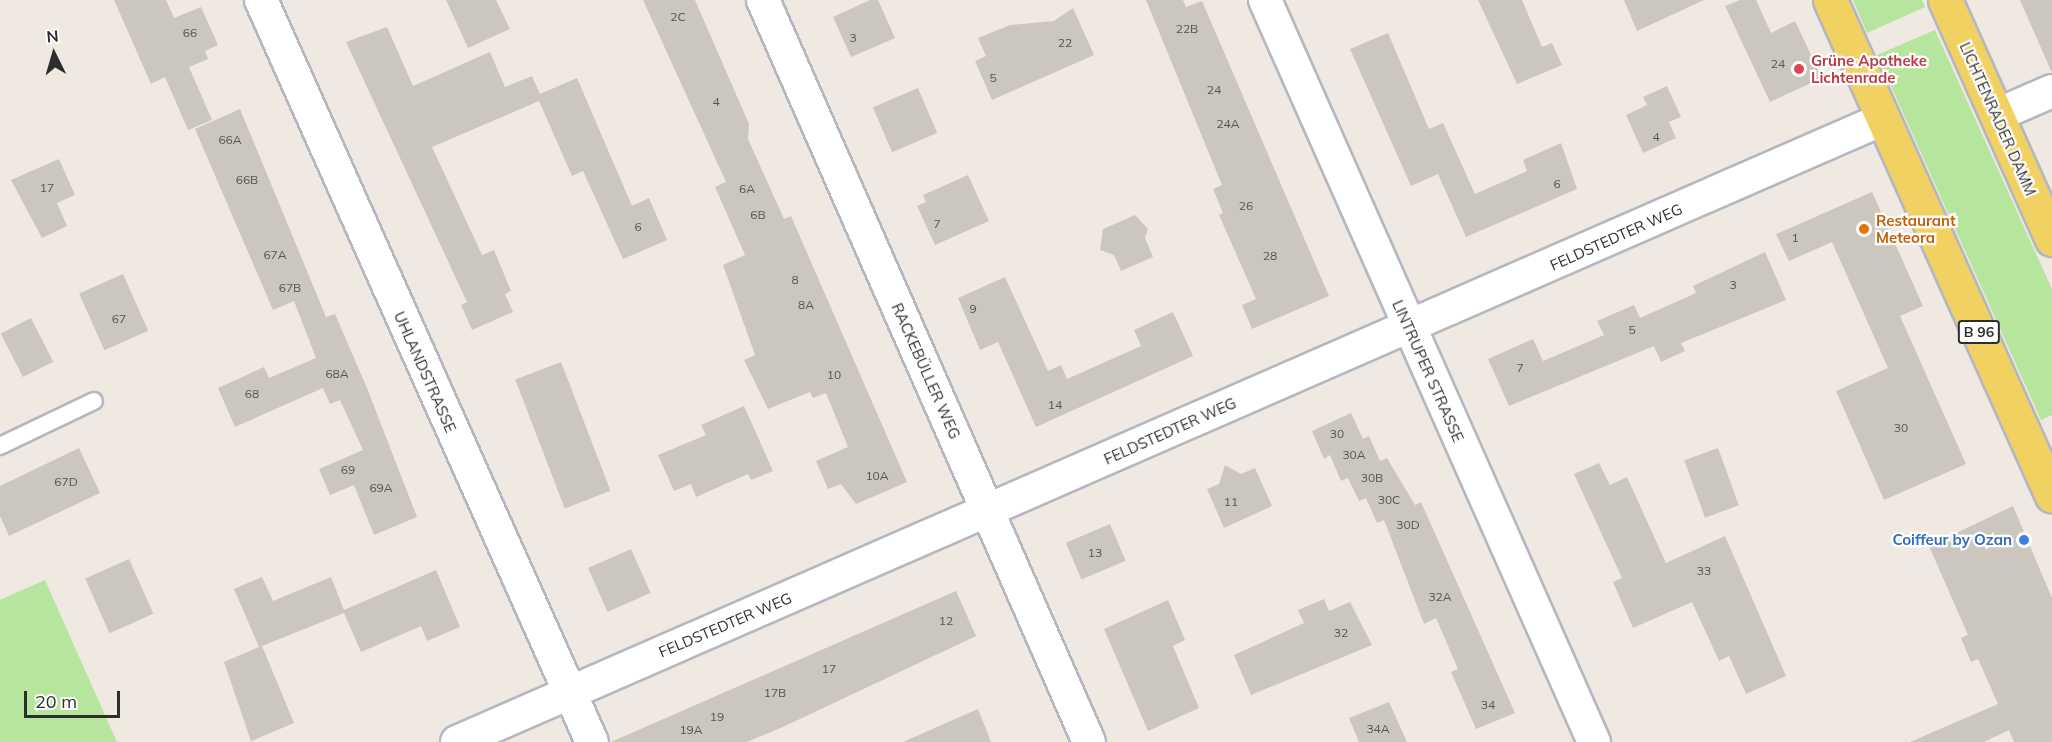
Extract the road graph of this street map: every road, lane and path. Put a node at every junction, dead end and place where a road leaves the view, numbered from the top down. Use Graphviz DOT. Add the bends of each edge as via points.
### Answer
graph roads {
  1 [pos="261,0"];
  2 [pos="763,0"];
  3 [pos="1264,0"];
  4 [pos="1830,0"];
  5 [pos="1945,0"];
  6 [pos="2052,91"];
  7 [pos="1996,115"];
  8 [pos="1883,119"];
  9 [pos="2052,239"];
  10 [pos="1409,327"];
  11 [pos="94,401"];
  12 [pos="0,446"];
  13 [pos="2052,496"];
  14 [pos="988,512"];
  15 [pos="568,693"];
  16 [pos="457,742"];
  17 [pos="592,742"];
  18 [pos="1089,742"];
  19 [pos="1594,742"];
  1 -- 15 [label="street, UHLANDSTRASSE"];
  2 -- 14 [label="street, RACKEBÜLLER WEG"];
  3 -- 10 [label="street, LINTRUPER STRASSE"];
  4 -- 8 [label="main road, B 96"];
  5 -- 7 [label="main road, LICHTENRADER DAMM"];
  6 -- 7 [label="street"];
  7 -- 9 [label="main road, LICHTENRADER DAMM"];
  8 -- 10 [label="street, FELDSTEDTER WEG"];
  8 -- 13 [label="main road, B 96"];
  10 -- 14 [label="street, FELDSTEDTER WEG"];
  10 -- 19 [label="street, LINTRUPER STRASSE"];
  11 -- 12 [label="lane"];
  14 -- 15 [label="street, FELDSTEDTER WEG"];
  14 -- 18 [label="street, RACKEBÜLLER WEG"];
  15 -- 16 [label="street, FELDSTEDTER WEG"];
  15 -- 17 [label="street, UHLANDSTRASSE"];
}
